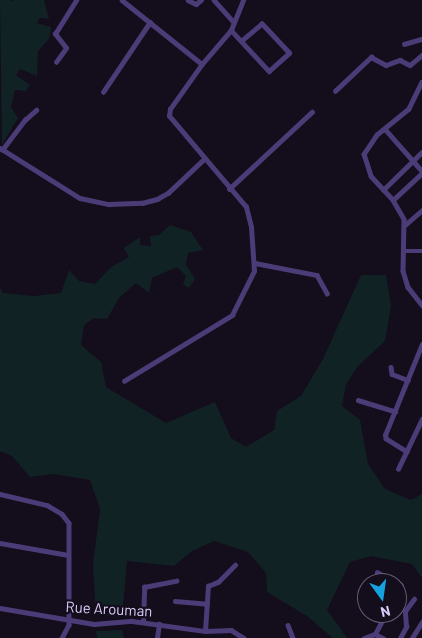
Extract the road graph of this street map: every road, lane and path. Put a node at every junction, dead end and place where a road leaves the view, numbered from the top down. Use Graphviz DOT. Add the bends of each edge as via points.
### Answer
graph roads {
  1 [pos="76,0"];
  2 [pos="122,0"];
  3 [pos="188,0"];
  4 [pos="201,0"];
  5 [pos="214,0"];
  6 [pos="242,0"];
  7 [pos="150,22"];
  8 [pos="234,22"];
  9 [pos="232,30"];
  10 [pos="422,39"];
  11 [pos="242,41"];
  12 [pos="404,44"];
  13 [pos="422,55"];
  14 [pos="56,62"];
  15 [pos="202,64"];
  16 [pos="422,82"];
  17 [pos="335,91"];
  18 [pos="103,92"];
  19 [pos="36,110"];
  20 [pos="312,112"];
  21 [pos="385,129"];
  22 [pos="1,149"];
  23 [pos="422,152"];
  24 [pos="203,160"];
  25 [pos="413,161"];
  26 [pos="422,172"];
  27 [pos="229,189"];
  28 [pos="383,190"];
  29 [pos="393,200"];
  30 [pos="422,210"];
  31 [pos="405,225"];
  32 [pos="403,251"];
  33 [pos="422,251"];
  34 [pos="255,263"];
  35 [pos="327,293"];
  36 [pos="422,298"];
  37 [pos="416,299"];
  38 [pos="422,305"];
  39 [pos="422,344"];
  40 [pos="391,366"];
  41 [pos="124,380"];
  42 [pos="408,380"];
  43 [pos="358,400"];
  44 [pos="395,411"];
  45 [pos="422,419"];
  46 [pos="407,452"];
  47 [pos="398,469"];
  48 [pos="0,494"];
  49 [pos="0,542"];
  50 [pos="68,555"];
  51 [pos="236,565"];
  52 [pos="176,581"];
  53 [pos="414,599"];
  54 [pos="175,601"];
  55 [pos="207,604"];
  56 [pos="0,608"];
  57 [pos="70,621"];
  58 [pos="143,622"];
  59 [pos="422,622"];
  60 [pos="381,623"];
  61 [pos="159,624"];
  62 [pos="288,625"];
  63 [pos="205,631"];
  64 [pos="375,634"];
  65 [pos="62,638"];
  66 [pos="157,638"];
  67 [pos="244,638"];
  68 [pos="293,638"];
  69 [pos="364,638"];
  70 [pos="383,638"];
  71 [pos="400,638"];
  72 [pos="412,638"];
  1 -- 14 [label="street" via="55,34 66,48"];
  2 -- 7 [label="street"];
  3 -- 4 [label="street" via="196,4"];
  5 -- 8 [label="street"];
  6 -- 8 [label="street"];
  7 -- 15 [label="street"];
  7 -- 18 [label="street"];
  8 -- 9 [label="street"];
  9 -- 11 [label="street"];
  9 -- 15 [label="street"];
  10 -- 12 [label="street"];
  11 -- 11 [label="street" via="269,71 289,53 262,24"];
  13 -- 17 [label="street" via="410,65 400,60 386,65 371,57"];
  15 -- 24 [label="street" via="170,109 169,116"];
  16 -- 21 [label="street" via="409,109"];
  19 -- 22 [label="street"];
  20 -- 27 [label="street"];
  21 -- 25 [label="street"];
  21 -- 28 [label="street" via="369,143 364,154 371,176"];
  22 -- 24 [label="street" via="80,198 110,204 157,199 168,193"];
  23 -- 25 [label="street"];
  24 -- 27 [label="street"];
  25 -- 26 [label="street"];
  25 -- 28 [label="street"];
  26 -- 29 [label="street"];
  27 -- 34 [label="street" via="248,214"];
  28 -- 29 [label="street"];
  29 -- 31 [label="street"];
  30 -- 31 [label="street"];
  31 -- 32 [label="street"];
  32 -- 33 [label="street"];
  32 -- 37 [label="street" via="408,287"];
  34 -- 35 [label="street" via="317,275"];
  34 -- 41 [label="street" via="232,315"];
  36 -- 37 [label="street"];
  37 -- 38 [label="street"];
  39 -- 42 [label="street"];
  40 -- 42 [label="street" via="392,374"];
  42 -- 44 [label="street"];
  43 -- 44 [label="street"];
  44 -- 46 [label="street" via="385,437"];
  45 -- 46 [label="street"];
  46 -- 47 [label="street"];
  48 -- 50 [label="street" via="47,505 62,514 69,523"];
  49 -- 50 [label="street"];
  50 -- 57 [label="street"];
  51 -- 55 [label="street" via="218,582 208,586"];
  52 -- 58 [label="street" via="144,587"];
  53 -- 71 [label="street" via="405,611 406,627"];
  54 -- 55 [label="street"];
  55 -- 63 [label="street"];
  56 -- 57 [label="street, Rue Arouman"];
  57 -- 58 [label="street, Rue Arouman" via="94,624"];
  57 -- 65 [label="street"];
  58 -- 61 [label="street, Rue Arouman"];
  59 -- 72 [label="street"];
  60 -- 64 [label="street"];
  61 -- 63 [label="street, Rue Arouman"];
  61 -- 66 [label="street"];
  62 -- 68 [label="street"];
  63 -- 67 [label="street, Rue Arouman" via="231,630"];
  64 -- 69 [label="street"];
  64 -- 70 [label="street"];
}
